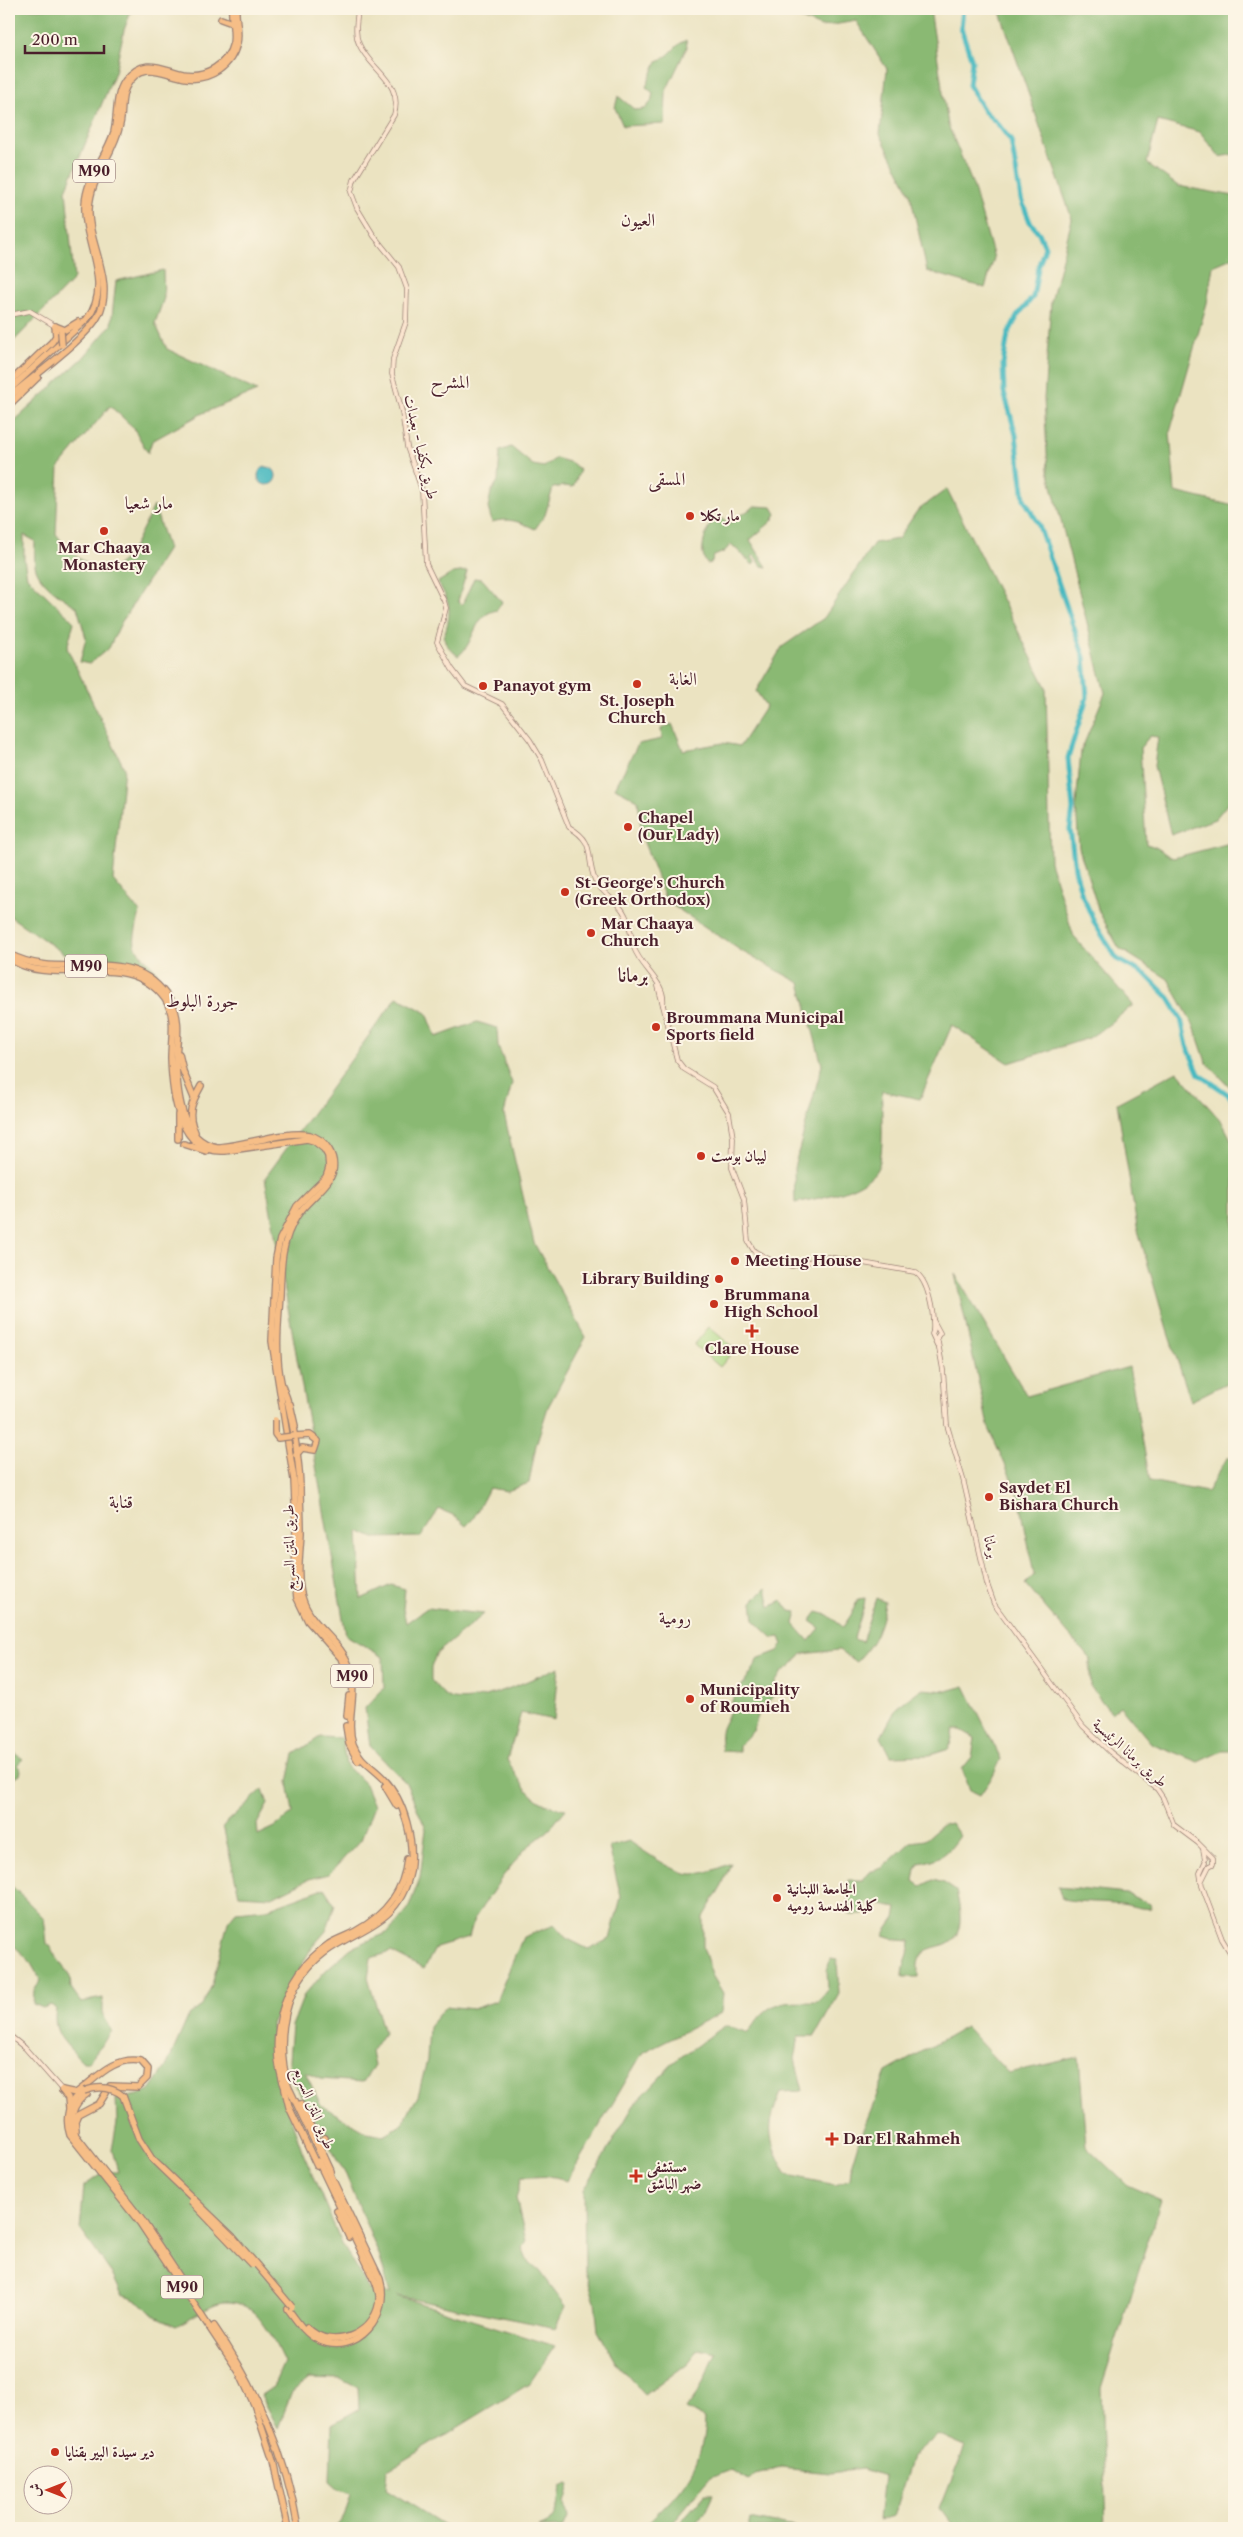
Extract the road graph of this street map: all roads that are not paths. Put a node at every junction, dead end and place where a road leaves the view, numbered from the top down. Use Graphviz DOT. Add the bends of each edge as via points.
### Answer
graph roads {
  1 [pos="232,9"];
  2 [pos="236,9"];
  3 [pos="358,9"];
  4 [pos="221,19"];
  5 [pos="232,23"];
  6 [pos="99,290"];
  7 [pos="9,315"];
  8 [pos="58,329"];
  9 [pos="48,364"];
  10 [pos="16,376"];
  11 [pos="9,383"];
  12 [pos="9,389"];
  13 [pos="18,389"];
  14 [pos="9,397"];
  15 [pos="9,405"];
  16 [pos="9,954"];
  17 [pos="9,959"];
  18 [pos="158,988"];
  19 [pos="166,997"];
  20 [pos="176,1045"];
  21 [pos="201,1086"];
  22 [pos="194,1098"];
  23 [pos="178,1108"];
  24 [pos="178,1139"];
  25 [pos="200,1140"];
  26 [pos="184,1144"];
  27 [pos="213,1151"];
  28 [pos="936,1329"];
  29 [pos="936,1337"];
  30 [pos="287,1400"];
  31 [pos="285,1415"];
  32 [pos="277,1420"];
  33 [pos="286,1422"];
  34 [pos="295,1436"];
  35 [pos="296,1455"];
  36 [pos="1078,1720"];
  37 [pos="1202,1848"];
  38 [pos="1211,1857"];
  39 [pos="1205,1861"];
  40 [pos="1209,1866"];
  41 [pos="1201,1882"];
  42 [pos="1234,1960"];
  43 [pos="9,2035"];
  44 [pos="286,2081"];
  45 [pos="110,2086"];
  46 [pos="62,2090"];
  47 [pos="82,2093"];
  48 [pos="106,2093"];
  49 [pos="69,2108"];
  50 [pos="325,2138"];
  51 [pos="78,2139"];
  52 [pos="319,2144"];
  53 [pos="367,2252"];
  54 [pos="290,2308"];
  55 [pos="292,2498"];
  56 [pos="283,2500"];
  57 [pos="288,2528"];
  58 [pos="298,2528"];
  1 -- 5 [label="highway, M90"];
  2 -- 9 [label="highway, M90" via="238,41 230,59 218,71 193,78 150,70 134,78 127,86 117,135 94,183 89,204 89,224 104,285 103,305 89,328"];
  3 -- 28 [label="main road, طريق بكفيا - بعبدات" via="360,46 392,87 396,102 394,115 354,180 351,192 371,232 406,281 408,316 393,359 392,374 407,447 422,490 426,564 446,608 437,642 462,682 471,691 502,704 538,754 569,827 587,844 595,880 622,910 629,922 636,952 658,983 672,1049 679,1064 713,1087 729,1113 733,1138 732,1168 744,1199 748,1241 754,1251 774,1262 792,1266 828,1257 920,1274"];
  4 -- 5 [label="highway"];
  5 -- 6 [label="highway, M90" via="234,36 230,50 215,68 202,74 188,74 161,66 148,66 135,71 122,87 113,134 92,174 85,199 85,226"];
  6 -- 8 [label="highway" via="80,321 70,329"];
  6 -- 12 [label="highway" via="95,307 87,319"];
  7 -- 8 [label="main road" via="30,311"];
  8 -- 10 [label="highway" via="54,340"];
  8 -- 13 [label="highway, bridge" via="62,345"];
  9 -- 13 [label="highway, M90"];
  9 -- 15 [label="highway"];
  10 -- 11 [label="highway"];
  10 -- 12 [label="highway"];
  13 -- 14 [label="highway, M90"];
  16 -- 18 [label="highway, M90" via="24,962 44,966 122,966 144,974"];
  17 -- 18 [label="highway, M90" via="39,970 125,972"];
  18 -- 19 [label="highway, M90"];
  19 -- 20 [label="highway, M90" via="177,1017"];
  19 -- 23 [label="highway, M90" via="172,1016 171,1061"];
  20 -- 22 [label="highway"];
  20 -- 25 [label="highway, M90" via="184,1114 191,1132"];
  21 -- 22 [label="highway"];
  22 -- 25 [label="highway" via="190,1116"];
  23 -- 24 [label="highway"];
  23 -- 27 [label="highway, M90" via="189,1135 202,1147"];
  25 -- 30 [label="highway, طريق المتن السريع / M90" via="210,1146 223,1147 306,1135 320,1140 332,1156 331,1176 296,1216 282,1252 276,1336 281,1383"];
  26 -- 27 [label="highway"];
  27 -- 31 [label="highway, طريق المتن السريع / M90" via="307,1139 320,1145 328,1156 326,1177 293,1212 278,1249 272,1341 277,1384"];
  28 -- 29 [label="main road" via="940,1333"];
  28 -- 29 [label="main road" via="932,1333"];
  29 -- 36 [label="main road, برمانا" via="941,1354 947,1425 992,1598 1003,1618"];
  30 -- 34 [label="highway" via="293,1412"];
  30 -- 35 [label="highway, طريق المتن السريع / M90"];
  31 -- 32 [label="highway"];
  31 -- 33 [label="highway, طريق المتن السريع / M90"];
  32 -- 33 [label="highway"];
  32 -- 34 [label="highway, bridge" via="275,1434 278,1438"];
  33 -- 54 [label="highway, طريق المتن السريع / M90" via="296,1499 297,1598 308,1622 333,1647 346,1668 350,1689 346,1722 349,1744 357,1760 380,1780 395,1802 404,1827 408,1855 401,1885 390,1903 375,1919 328,1944 306,1965 289,1991 280,2017 277,2044 285,2090 373,2276 379,2296 375,2313 364,2328 344,2338 322,2338"];
  34 -- 35 [label="highway" via="310,1434 318,1443 315,1450 302,1448"];
  35 -- 44 [label="highway, طريق المتن السريع / M90" via="300,1488 299,1583 302,1597 313,1620 342,1652 350,1667 353,1743 361,1759 386,1781 397,1797 408,1830 411,1853 407,1881 389,1911 376,1924 323,1954 294,1990 282,2034"];
  36 -- 37 [label="main road, طريق برمانا الرئيسية" via="1110,1752 1157,1789 1174,1825"];
  37 -- 38 [label="main road, طريق برمانا الرئيسية"];
  37 -- 39 [label="main road"];
  38 -- 39 [label="main road"];
  38 -- 40 [label="main road" via="1214,1862"];
  39 -- 40 [label="main road"];
  39 -- 41 [label="main road" via="1200,1873"];
  40 -- 41 [label="main road"];
  41 -- 42 [label="main road" via="1222,1939"];
  43 -- 46 [label="main road" via="25,2048"];
  44 -- 52 [label="highway"];
  44 -- 53 [label="highway, طريق المتن السريع / M90"];
  45 -- 47 [label="highway" via="138,2087 149,2071 141,2061 127,2061 102,2070"];
  46 -- 47 [label="highway, طريق المتن السريع"];
  46 -- 49 [label="highway" via="68,2098"];
  47 -- 49 [label="highway"];
  47 -- 51 [label="highway, M90" via="72,2115 72,2126"];
  47 -- 54 [label="highway, طريق المتن السريع / M90, bridge" via="99,2091 117,2096 143,2153 230,2241"];
  48 -- 51 [label="highway" via="99,2104 78,2115"];
  49 -- 56 [label="highway, M90" via="66,2121 70,2136 140,2223 236,2367 254,2404 274,2461"];
  50 -- 52 [label="highway"];
  51 -- 55 [label="highway, M90" via="142,2220 234,2356 258,2402"];
  52 -- 53 [label="highway" via="360,2230"];
  53 -- 54 [label="highway, طريق المتن السريع / M90" via="380,2279 383,2297 379,2315 361,2336 339,2343 320,2341 303,2328"];
  55 -- 56 [label="highway"];
  55 -- 58 [label="highway, M90"];
  56 -- 57 [label="highway, M90"];
}
